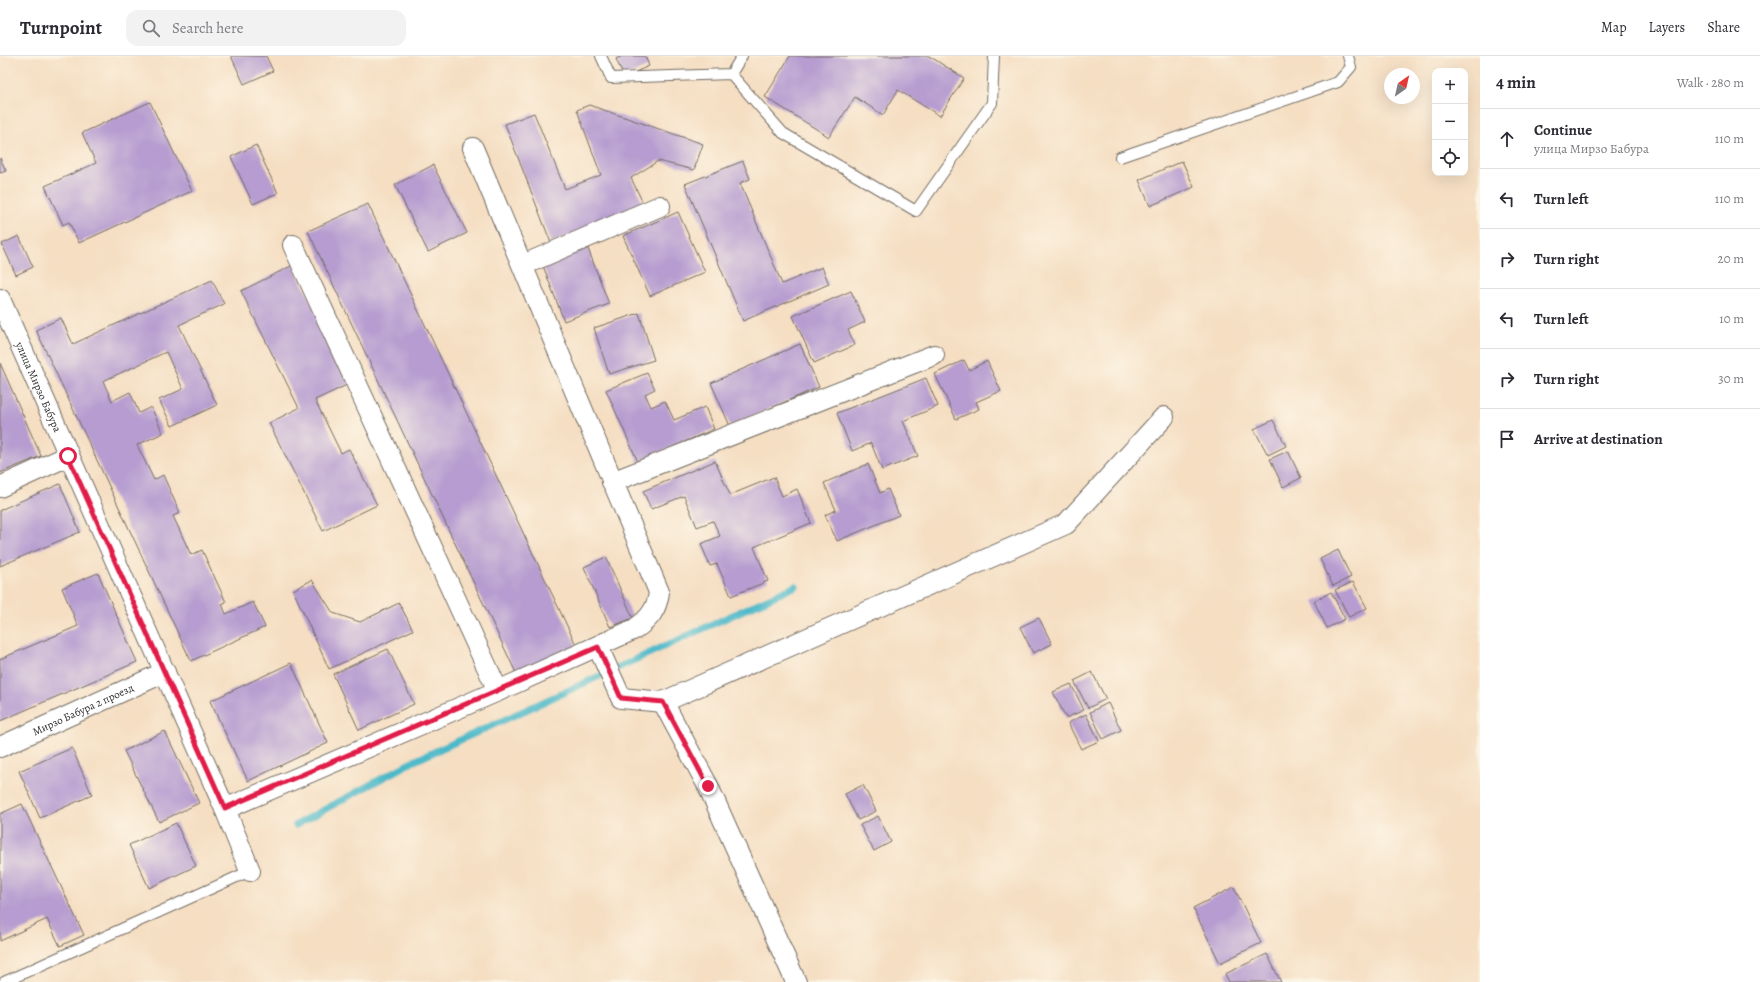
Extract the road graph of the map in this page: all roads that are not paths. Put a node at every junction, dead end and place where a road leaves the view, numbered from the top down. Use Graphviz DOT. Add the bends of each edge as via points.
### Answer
graph roads {
  1 [pos="601,56"];
  2 [pos="742,56"];
  3 [pos="994,56"];
  4 [pos="1348,56"];
  5 [pos="731,74"];
  6 [pos="473,148"];
  7 [pos="1120,157"];
  8 [pos="660,206"];
  9 [pos="293,245"];
  10 [pos="522,265"];
  11 [pos="0,299"];
  12 [pos="934,356"];
  13 [pos="1164,417"];
  14 [pos="68,456"];
  15 [pos="612,482"];
  16 [pos="0,487"];
  17 [pos="598,647"];
  18 [pos="165,672"];
  19 [pos="498,691"];
  20 [pos="663,702"];
  21 [pos="0,747"];
  22 [pos="225,808"];
  23 [pos="250,871"];
  24 [pos="4,982"];
  25 [pos="796,982"];
  1 -- 5 [label="lane" via="611,78"];
  2 -- 5 [label="lane"];
  3 -- 5 [label="lane" via="992,102 916,211 783,133"];
  4 -- 7 [label="lane" via="1351,67 1338,82"];
  6 -- 10 [label="street"];
  8 -- 10 [label="street"];
  9 -- 19 [label="street"];
  10 -- 15 [label="street"];
  11 -- 14 [label="street, улица Мирзо Бабура"];
  12 -- 15 [label="street"];
  13 -- 20 [label="street" via="1066,524"];
  14 -- 16 [label="street"];
  14 -- 18 [label="street, улица Мирзо Бабура"];
  15 -- 17 [label="street" via="659,592 654,612 646,622"];
  17 -- 19 [label="street"];
  17 -- 20 [label="street" via="621,698"];
  18 -- 21 [label="street, Мирзо Бабура 2 проезд"];
  18 -- 22 [label="street, улица Мирзо Бабура"];
  19 -- 22 [label="street"];
  20 -- 25 [label="street" via="708,786"];
  22 -- 23 [label="street, улица Мирзо Бабура"];
  23 -- 24 [label="lane"];
}
